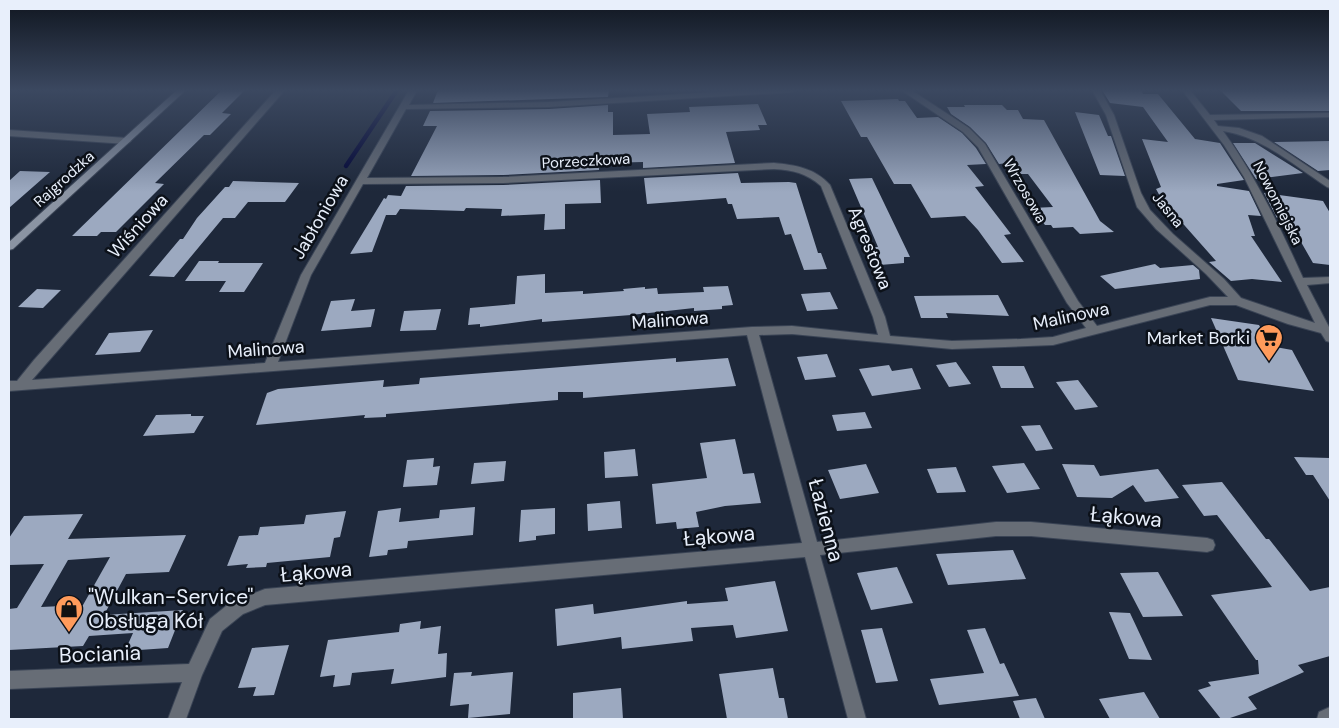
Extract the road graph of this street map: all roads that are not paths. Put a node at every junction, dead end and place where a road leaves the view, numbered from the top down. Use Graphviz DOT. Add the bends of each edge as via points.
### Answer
graph roads {
  1 [pos="145,124"];
  2 [pos="251,124"];
  3 [pos="392,124"];
  4 [pos="957,124"];
  5 [pos="1112,124"];
  6 [pos="1214,124"];
  7 [pos="1218,128"];
  8 [pos="9,133"];
  9 [pos="127,141"];
  10 [pos="814,174"];
  11 [pos="360,181"];
  12 [pos="1330,185"];
  13 [pos="9,247"];
  14 [pos="1330,280"];
  15 [pos="1301,282"];
  16 [pos="1237,301"];
  17 [pos="1094,330"];
  18 [pos="752,331"];
  19 [pos="1328,334"];
  20 [pos="884,340"];
  21 [pos="270,366"];
  22 [pos="15,385"];
  23 [pos="1207,545"];
  24 [pos="812,549"];
  25 [pos="194,673"];
  26 [pos="9,680"];
  27 [pos="1330,716"];
  28 [pos="177,719"];
  29 [pos="857,719"];
  30 [pos="1326,719"];
  1 -- 9 [label="street, Rajgrodzka"];
  2 -- 22 [label="street, Wiśniowa"];
  3 -- 11 [label="street, Jabłoniowa"];
  4 -- 17 [label="street, Wrzosowa" via="982,146 1073,303"];
  5 -- 16 [label="street, Jasna" via="1143,208"];
  6 -- 7 [label="street, Nowomiejska"];
  7 -- 12 [label="street" via="1259,138"];
  7 -- 15 [label="street, Nowomiejska" via="1250,177"];
  8 -- 9 [label="street"];
  9 -- 13 [label="street, Rajgrodzka"];
  10 -- 11 [label="street, Porzeczkowa" via="797,168 774,166 504,180"];
  10 -- 20 [label="street, Agrestowa" via="825,185 879,316"];
  11 -- 21 [label="street, Jabłoniowa" via="306,275"];
  14 -- 15 [label="street"];
  15 -- 19 [label="street, Nowomiejska"];
  16 -- 17 [label="street, Malinowa" via="1210,301"];
  16 -- 19 [label="street, Malinowa"];
  17 -- 20 [label="street, Malinowa" via="1054,340 1021,343 952,344"];
  18 -- 20 [label="street, Malinowa" via="792,330"];
  18 -- 21 [label="street, Malinowa"];
  18 -- 24 [label="street, Łazienna"];
  21 -- 22 [label="street, Malinowa"];
  23 -- 24 [label="street, Łąkowa" via="1031,529 996,529"];
  24 -- 25 [label="street, Łąkowa" via="266,597 237,608 216,625"];
  24 -- 29 [label="street, Łazienna"];
  25 -- 26 [label="street, Bociania"];
  25 -- 28 [label="street, Łąkowa"];
  27 -- 30 [label="street"];
}
